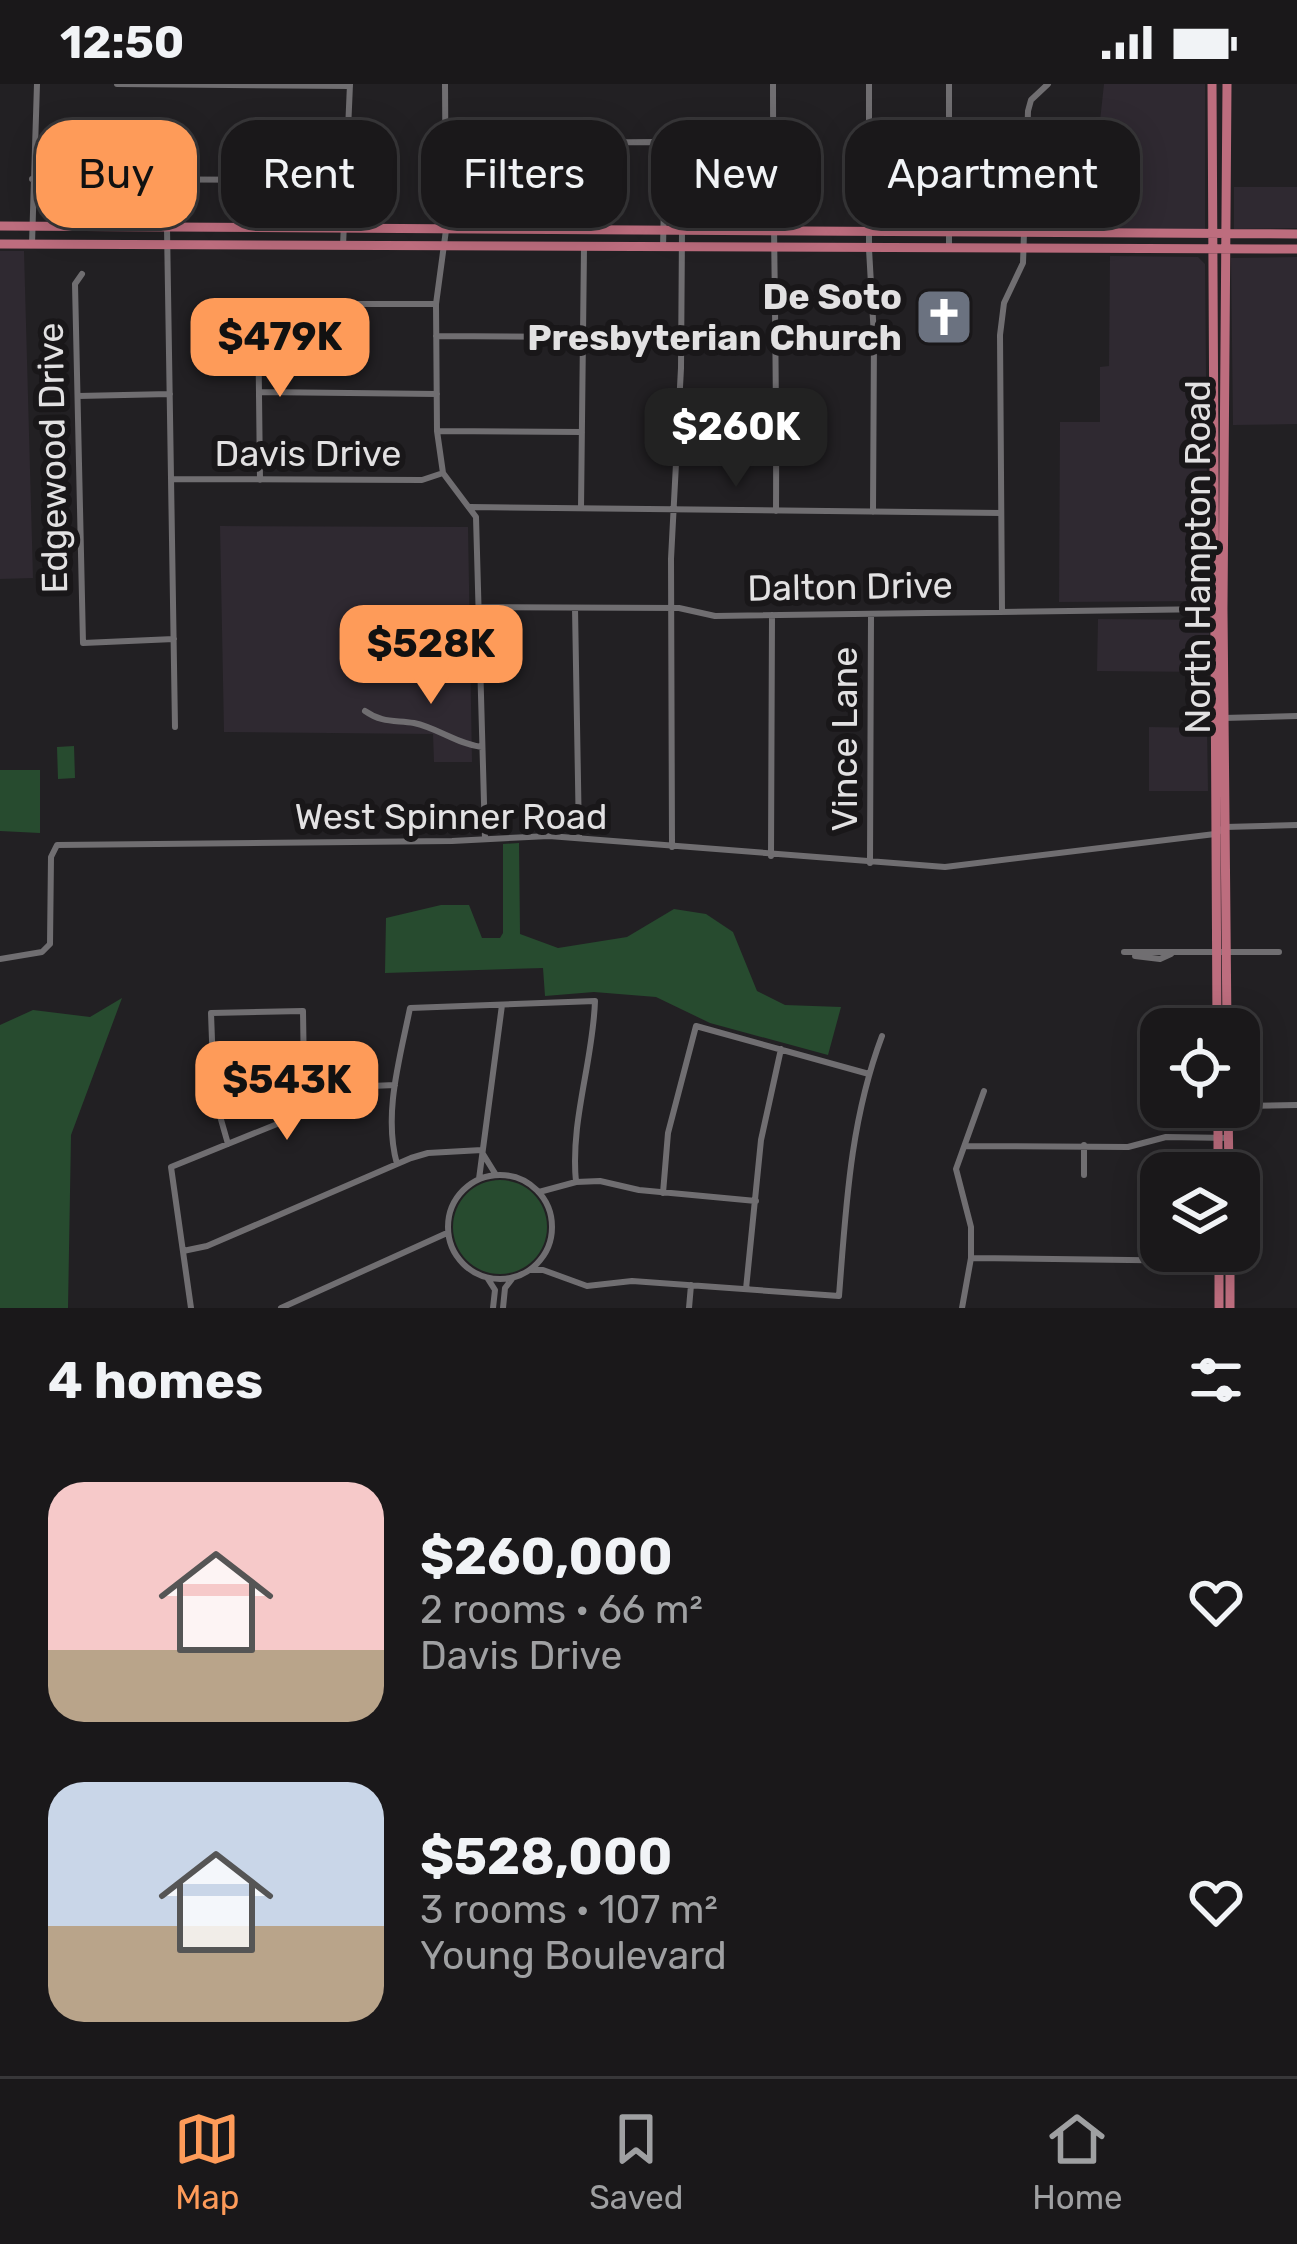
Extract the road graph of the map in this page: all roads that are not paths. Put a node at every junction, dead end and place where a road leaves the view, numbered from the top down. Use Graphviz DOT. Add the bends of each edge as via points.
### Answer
graph roads {
  1 [pos="37,84"];
  2 [pos="117,84"];
  3 [pos="445,84"];
  4 [pos="773,84"];
  5 [pos="869,84"];
  6 [pos="949,84"];
  7 [pos="1048,84"];
  8 [pos="1212,84"];
  9 [pos="1227,84"];
  10 [pos="350,85"];
  11 [pos="349,120"];
  12 [pos="32,179"];
  13 [pos="221,180"];
  14 [pos="0,226"];
  15 [pos="32,227"];
  16 [pos="36,227"];
  17 [pos="167,228"];
  18 [pos="345,229"];
  19 [pos="446,230"];
  20 [pos="545,230"];
  21 [pos="663,231"];
  22 [pos="682,231"];
  23 [pos="773,232"];
  24 [pos="869,232"];
  25 [pos="949,233"];
  26 [pos="1026,233"];
  27 [pos="1297,234"];
  28 [pos="1212,235"];
  29 [pos="1226,235"];
  30 [pos="0,244"];
  31 [pos="32,244"];
  32 [pos="167,245"];
  33 [pos="344,247"];
  34 [pos="443,247"];
  35 [pos="584,248"];
  36 [pos="663,248"];
  37 [pos="682,248"];
  38 [pos="773,248"];
  39 [pos="869,249"];
  40 [pos="949,249"];
  41 [pos="1024,249"];
  42 [pos="1297,249"];
  43 [pos="1218,250"];
  44 [pos="82,274"];
  45 [pos="436,304"];
  46 [pos="436,336"];
  47 [pos="581,337"];
  48 [pos="259,392"];
  49 [pos="170,394"];
  50 [pos="437,394"];
  51 [pos="77,396"];
  52 [pos="437,430"];
  53 [pos="582,432"];
  54 [pos="443,472"];
  55 [pos="171,479"];
  56 [pos="260,480"];
  57 [pos="470,507"];
  58 [pos="580,508"];
  59 [pos="674,510"];
  60 [pos="776,511"];
  61 [pos="873,512"];
  62 [pos="1000,513"];
  63 [pos="479,607"];
  64 [pos="575,608"];
  65 [pos="672,608"];
  66 [pos="1218,609"];
  67 [pos="1002,610"];
  68 [pos="772,615"];
  69 [pos="871,616"];
  70 [pos="174,639"];
  71 [pos="365,711"];
  72 [pos="1297,716"];
  73 [pos="1219,719"];
  74 [pos="175,728"];
  75 [pos="482,747"];
  76 [pos="1297,825"];
  77 [pos="1226,827"];
  78 [pos="1215,834"];
  79 [pos="484,838"];
  80 [pos="579,838"];
  81 [pos="672,847"];
  82 [pos="771,856"];
  83 [pos="870,863"];
  84 [pos="1221,933"];
  85 [pos="1222,952"];
  86 [pos="1280,952"];
  87 [pos="1124,953"];
  88 [pos="0,959"];
  89 [pos="502,1004"];
  90 [pos="1218,1008"];
  91 [pos="1226,1008"];
  92 [pos="882,1036"];
  93 [pos="781,1049"];
  94 [pos="869,1074"];
  95 [pos="395,1085"];
  96 [pos="984,1091"];
  97 [pos="1297,1105"];
  98 [pos="1260,1106"];
  99 [pos="312,1110"];
  100 [pos="1221,1128"];
  101 [pos="1225,1128"];
  102 [pos="1223,1138"];
  103 [pos="228,1144"];
  104 [pos="1084,1145"];
  105 [pos="964,1146"];
  106 [pos="482,1150"];
  107 [pos="1223,1152"];
  108 [pos="397,1164"];
  109 [pos="496,1175"];
  110 [pos="1084,1175"];
  111 [pos="479,1179"];
  112 [pos="576,1182"];
  113 [pos="564,1187"];
  114 [pos="539,1192"];
  115 [pos="663,1192"];
  116 [pos="756,1201"];
  117 [pos="548,1205"];
  118 [pos="448,1232"];
  119 [pos="425,1245"];
  120 [pos="451,1247"];
  121 [pos="548,1248"];
  122 [pos="183,1251"];
  123 [pos="970,1258"];
  124 [pos="1140,1259"];
  125 [pos="531,1270"];
  126 [pos="1222,1272"];
  127 [pos="1225,1272"];
  128 [pos="556,1275"];
  129 [pos="484,1277"];
  130 [pos="513,1278"];
  131 [pos="691,1285"];
  132 [pos="746,1290"];
  133 [pos="191,1308"];
  134 [pos="280,1308"];
  135 [pos="493,1308"];
  136 [pos="502,1308"];
  137 [pos="688,1308"];
  138 [pos="962,1308"];
  139 [pos="1219,1308"];
  140 [pos="1230,1308"];
  1 -- 12 [label="street"];
  2 -- 10 [label="street"];
  3 -- 19 [label="street"];
  4 -- 23 [label="street"];
  5 -- 24 [label="street"];
  6 -- 25 [label="street"];
  7 -- 26 [label="street" via="1028,111"];
  8 -- 28 [label="main road, North Hampton Road"];
  9 -- 29 [label="main road, North Hampton Road"];
  10 -- 11 [label="street"];
  12 -- 13 [label="street"];
  12 -- 15 [label="street"];
  14 -- 15 [label="main road"];
  15 -- 16 [label="main road"];
  15 -- 31 [label="street"];
  17 -- 18 [label="main road"];
  17 -- 32 [label="street"];
  18 -- 19 [label="main road"];
  18 -- 33 [label="street"];
  19 -- 20 [label="main road"];
  19 -- 34 [label="street"];
  20 -- 21 [label="main road"];
  20 -- 21 [label="street" via="545,152 560,141 663,146"];
  21 -- 22 [label="main road"];
  21 -- 36 [label="street"];
  22 -- 23 [label="main road"];
  22 -- 37 [label="street"];
  23 -- 24 [label="main road"];
  23 -- 38 [label="street"];
  24 -- 25 [label="main road"];
  24 -- 39 [label="street"];
  25 -- 26 [label="main road"];
  25 -- 40 [label="street"];
  26 -- 28 [label="main road"];
  26 -- 41 [label="street"];
  27 -- 29 [label="main road"];
  28 -- 29 [label="main road"];
  28 -- 43 [label="main road, North Hampton Road"];
  29 -- 43 [label="main road, North Hampton Road"];
  30 -- 31 [label="main road"];
  31 -- 32 [label="main road"];
  32 -- 33 [label="main road"];
  32 -- 49 [label="street"];
  33 -- 34 [label="main road"];
  34 -- 35 [label="main road"];
  34 -- 45 [label="street"];
  35 -- 36 [label="main road"];
  35 -- 47 [label="street"];
  36 -- 37 [label="main road"];
  37 -- 38 [label="main road"];
  37 -- 59 [label="street"];
  38 -- 39 [label="main road"];
  38 -- 60 [label="street"];
  39 -- 40 [label="main road"];
  39 -- 61 [label="street"];
  40 -- 41 [label="main road"];
  41 -- 43 [label="main road"];
  41 -- 62 [label="street" via="1000,335"];
  42 -- 43 [label="main road"];
  43 -- 66 [label="main road, North Hampton Road"];
  44 -- 51 [label="street, Edgewood Drive" via="75,284"];
  45 -- 46 [label="street"];
  45 -- 48 [label="street" via="264,304 257,313"];
  46 -- 47 [label="street"];
  46 -- 50 [label="street"];
  47 -- 53 [label="street"];
  48 -- 50 [label="street"];
  48 -- 56 [label="street"];
  49 -- 51 [label="street"];
  49 -- 55 [label="street"];
  50 -- 52 [label="street"];
  51 -- 70 [label="street, Edgewood Drive" via="83,644"];
  52 -- 53 [label="street"];
  52 -- 54 [label="street"];
  53 -- 58 [label="street"];
  54 -- 56 [label="street, Davis Drive" via="422,480"];
  54 -- 57 [label="street"];
  55 -- 56 [label="street, Davis Drive"];
  55 -- 70 [label="street"];
  57 -- 58 [label="street"];
  57 -- 63 [label="street"];
  58 -- 59 [label="street"];
  59 -- 60 [label="street"];
  59 -- 65 [label="street"];
  60 -- 61 [label="street"];
  61 -- 62 [label="street"];
  62 -- 67 [label="street"];
  63 -- 64 [label="street, Dalton Drive"];
  63 -- 75 [label="street"];
  64 -- 65 [label="street, Dalton Drive"];
  64 -- 80 [label="street"];
  65 -- 68 [label="street, Dalton Drive"];
  65 -- 81 [label="street"];
  66 -- 67 [label="street, Dalton Drive"];
  66 -- 73 [label="main road, North Hampton Road"];
  67 -- 69 [label="street, Dalton Drive"];
  68 -- 69 [label="street, Dalton Drive"];
  68 -- 82 [label="street"];
  69 -- 83 [label="street, Vince Lane"];
  70 -- 74 [label="street"];
  71 -- 75 [label="street"];
  72 -- 73 [label="street"];
  73 -- 77 [label="main road, North Hampton Road"];
  73 -- 78 [label="main road, North Hampton Road"];
  75 -- 79 [label="street"];
  76 -- 77 [label="street"];
  77 -- 78 [label="street"];
  77 -- 84 [label="main road, North Hampton Road"];
  78 -- 83 [label="street, West Spinner Road" via="945,867"];
  78 -- 84 [label="main road, North Hampton Road"];
  79 -- 80 [label="street, West Spinner Road"];
  79 -- 88 [label="street, West Spinner Road" via="57,845 50,944"];
  80 -- 81 [label="street, West Spinner Road"];
  81 -- 82 [label="street, West Spinner Road"];
  82 -- 83 [label="street, West Spinner Road"];
  84 -- 85 [label="main road, North Hampton Road"];
  85 -- 86 [label="street"];
  85 -- 87 [label="street" via="1160,959"];
  85 -- 90 [label="main road, North Hampton Road"];
  85 -- 91 [label="main road, North Hampton Road"];
  89 -- 95 [label="street" via="410,1008"];
  89 -- 106 [label="street"];
  89 -- 112 [label="street" via="595,1001"];
  92 -- 94 [label="street"];
  93 -- 94 [label="street"];
  93 -- 115 [label="street" via="696,1026 668,1133"];
  93 -- 116 [label="street"];
  94 -- 132 [label="street" via="850,1154 839,1296"];
  95 -- 99 [label="street"];
  95 -- 108 [label="street"];
  96 -- 105 [label="street"];
  97 -- 98 [label="street"];
  99 -- 103 [label="street"];
  99 -- 103 [label="street" via="303,1011 211,1013 214,1095"];
  100 -- 102 [label="main road"];
  101 -- 102 [label="main road"];
  102 -- 104 [label="street"];
  102 -- 107 [label="main road"];
  103 -- 122 [label="street" via="171,1167"];
  104 -- 105 [label="street"];
  104 -- 110 [label="street"];
  105 -- 123 [label="street" via="956,1169 970,1214"];
  106 -- 108 [label="street"];
  106 -- 109 [label="street"];
  106 -- 111 [label="street"];
  108 -- 122 [label="street"];
  109 -- 111 [label="street"];
  109 -- 114 [label="street"];
  111 -- 118 [label="street" via="459,1195"];
  112 -- 113 [label="street"];
  112 -- 115 [label="street"];
  113 -- 114 [label="street"];
  113 -- 117 [label="street"];
  114 -- 117 [label="street"];
  115 -- 116 [label="street"];
  116 -- 132 [label="street"];
  117 -- 121 [label="street"];
  118 -- 119 [label="street"];
  118 -- 120 [label="street"];
  119 -- 120 [label="street"];
  119 -- 134 [label="street"];
  120 -- 129 [label="street"];
  121 -- 125 [label="street"];
  121 -- 128 [label="street"];
  122 -- 133 [label="street"];
  123 -- 124 [label="street"];
  123 -- 138 [label="street"];
  125 -- 128 [label="street"];
  125 -- 130 [label="street"];
  126 -- 139 [label="main road"];
  127 -- 140 [label="main road"];
  128 -- 131 [label="street" via="587,1286"];
  129 -- 130 [label="street"];
  129 -- 135 [label="street" via="495,1290"];
  130 -- 136 [label="street"];
  131 -- 132 [label="street"];
  131 -- 137 [label="street"];
}
